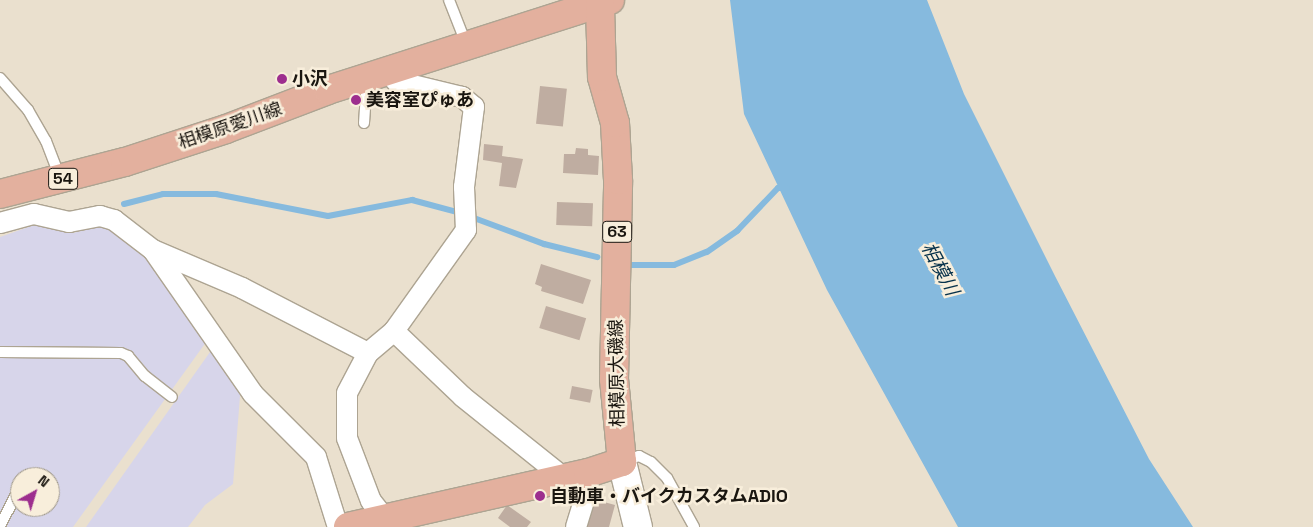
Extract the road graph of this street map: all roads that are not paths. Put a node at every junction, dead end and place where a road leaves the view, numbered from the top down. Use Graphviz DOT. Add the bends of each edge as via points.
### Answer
graph roads {
  1 [pos="449,0"];
  2 [pos="603,1"];
  3 [pos="467,47"];
  4 [pos="378,75"];
  5 [pos="2,83"];
  6 [pos="364,123"];
  7 [pos="61,180"];
  8 [pos="0,194"];
  9 [pos="0,222"];
  10 [pos="153,250"];
  11 [pos="394,331"];
  12 [pos="0,352"];
  13 [pos="368,353"];
  14 [pos="172,397"];
  15 [pos="622,462"];
  16 [pos="576,476"];
  17 [pos="10,506"];
  18 [pos="386,524"];
  19 [pos="0,526"];
  20 [pos="338,527"];
  21 [pos="348,527"];
  22 [pos="576,527"];
  23 [pos="638,527"];
  24 [pos="694,527"];
  1 -- 3 [label="lane"];
  2 -- 3 [label="main road, 相模原愛川線 / 54"];
  2 -- 15 [label="main road, 相模原大磯線 / 63" via="602,77 614,123 618,180 614,379"];
  3 -- 4 [label="main road, 相模原愛川線 / 54"];
  4 -- 6 [label="lane"];
  4 -- 7 [label="main road, 相模原愛川線 / 54" via="226,129"];
  4 -- 11 [label="street" via="462,97 474,107 464,187 466,230"];
  5 -- 7 [label="lane" via="28,110 46,141"];
  7 -- 8 [label="main road, 相模原愛川線 / 54"];
  9 -- 10 [label="street" via="34,214 69,222 100,216 114,220"];
  10 -- 13 [label="street" via="242,288"];
  10 -- 20 [label="street" via="253,394 316,457"];
  11 -- 13 [label="street"];
  11 -- 16 [label="street" via="464,396"];
  12 -- 14 [label="lane" via="121,353"];
  13 -- 18 [label="street" via="346,393 346,429 371,501"];
  15 -- 16 [label="main road"];
  15 -- 23 [label="main road"];
  15 -- 24 [label="lane" via="639,456 651,462 668,478"];
  16 -- 18 [label="main road"];
  16 -- 22 [label="street" via="586,494"];
  17 -- 19 [label="lane"];
  18 -- 21 [label="main road"];
}
